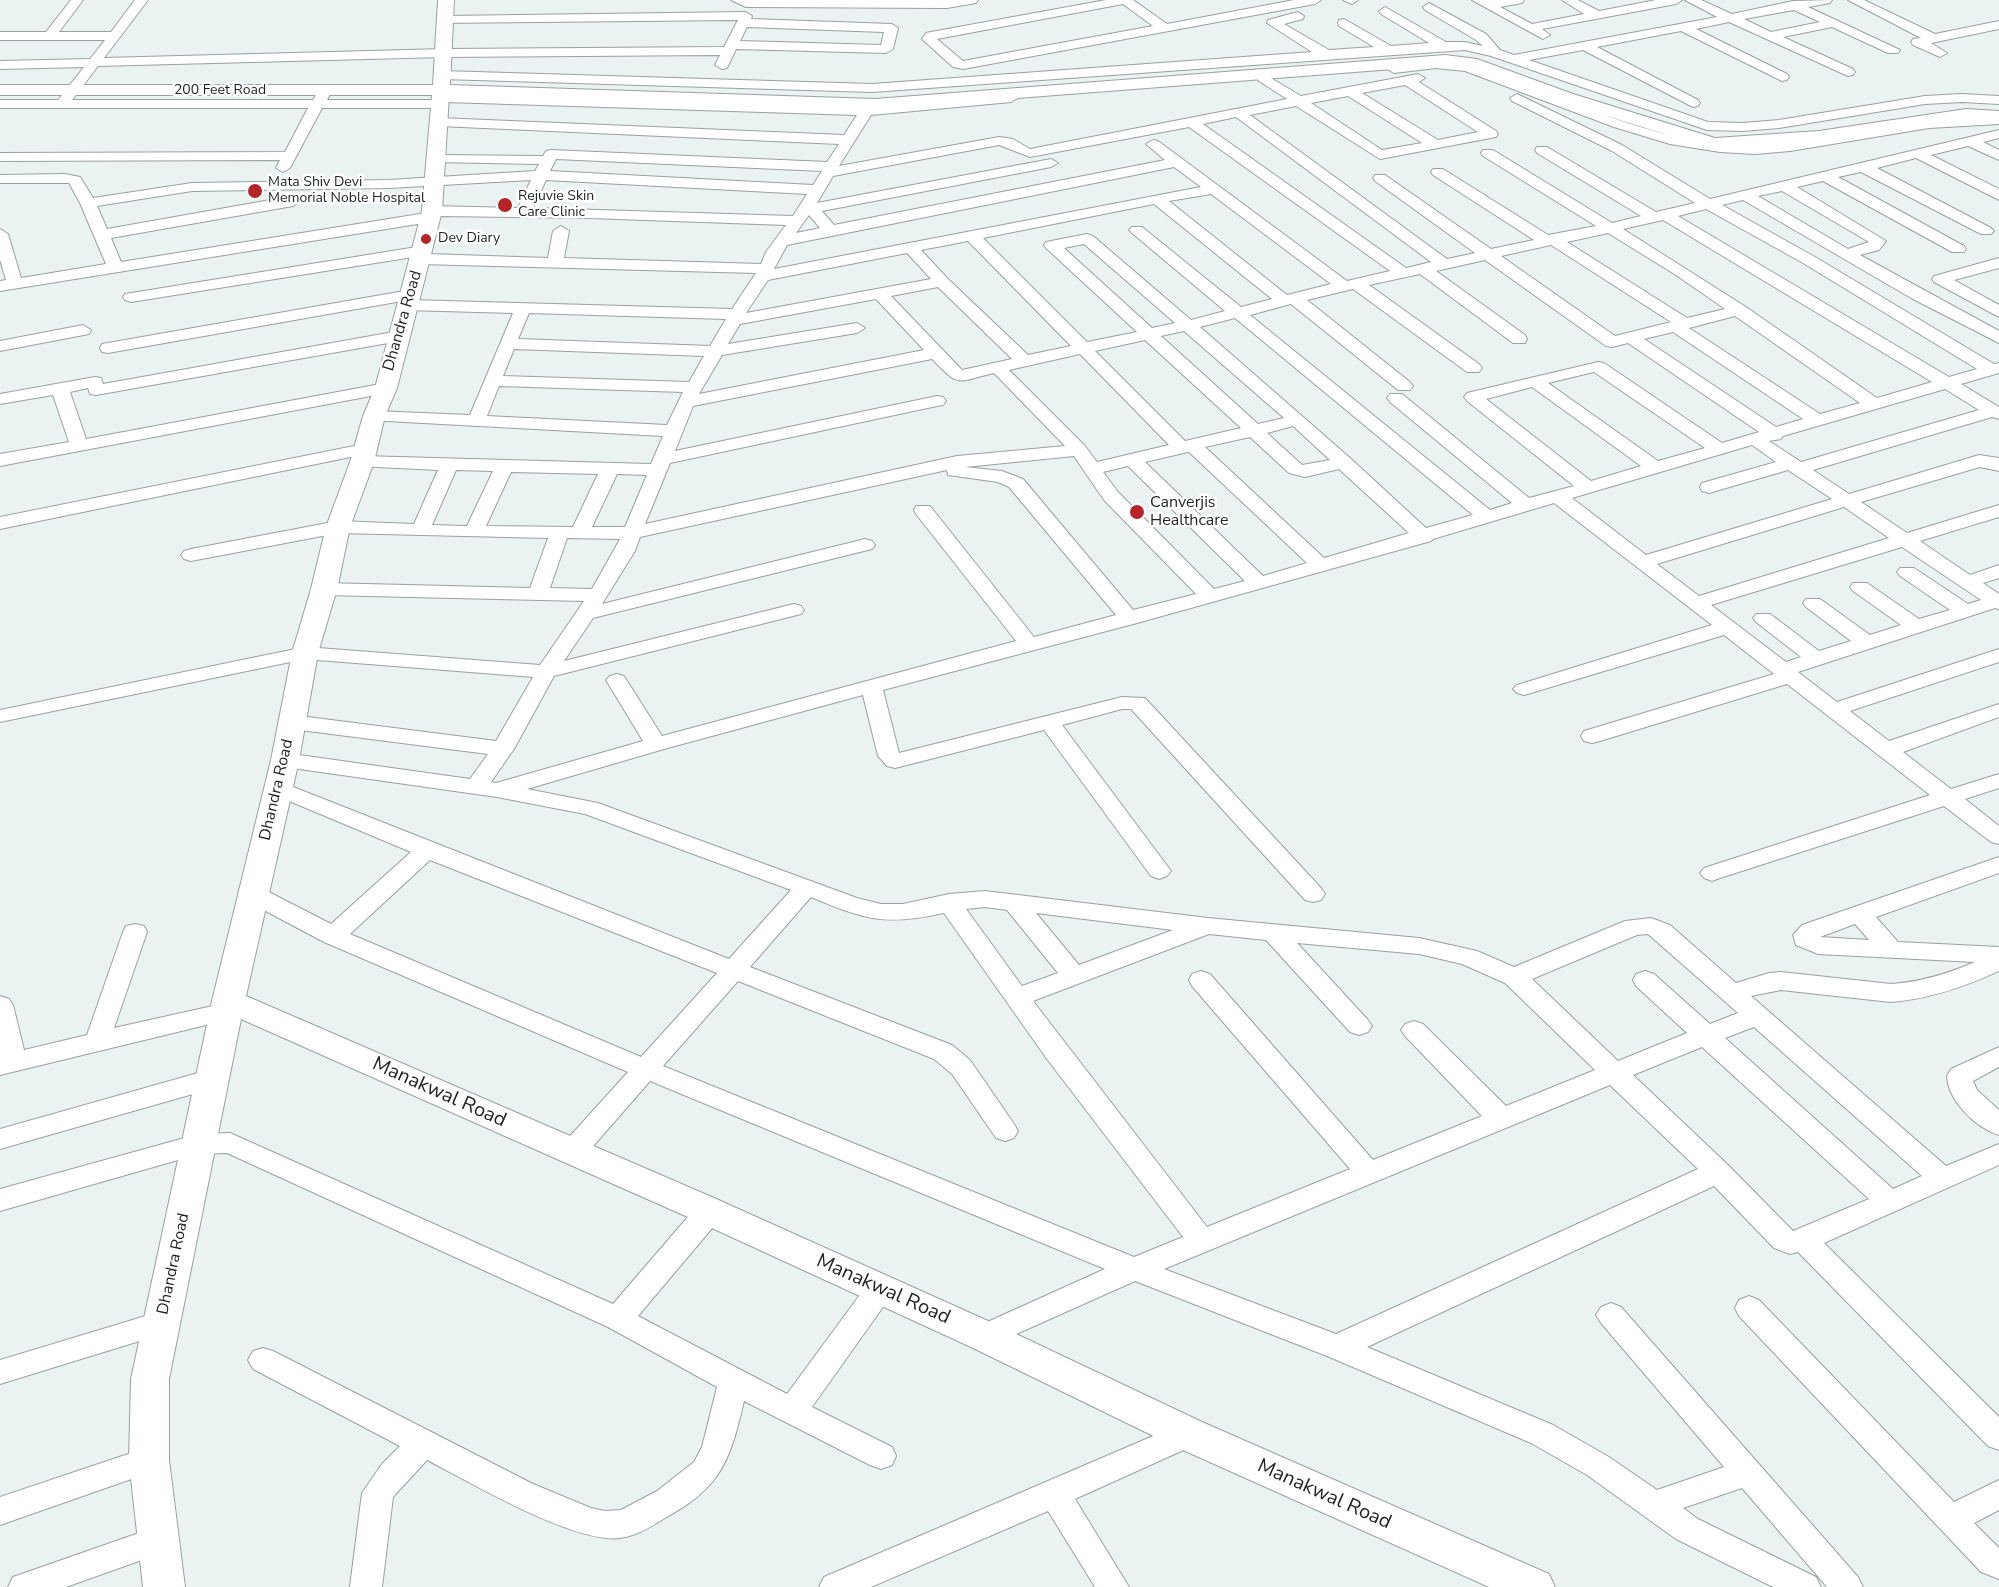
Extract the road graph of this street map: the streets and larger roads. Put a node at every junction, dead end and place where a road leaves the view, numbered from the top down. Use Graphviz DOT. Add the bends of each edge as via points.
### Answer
graph roads {
  1 [pos="77,0"];
  2 [pos="142,0"];
  3 [pos="737,0"];
  4 [pos="972,0"];
  5 [pos="1126,0"];
  6 [pos="1315,0"];
  7 [pos="1518,0"];
  8 [pos="1568,0"];
  9 [pos="1676,0"];
  10 [pos="1691,0"];
  11 [pos="1826,0"];
  12 [pos="1854,0"];
  13 [pos="838,1"];
  14 [pos="914,2"];
  15 [pos="1483,2"];
  16 [pos="1281,3"];
  17 [pos="1635,3"];
  18 [pos="1789,3"];
  19 [pos="1747,4"];
  20 [pos="1429,7"];
  21 [pos="445,10"];
  22 [pos="1386,11"];
  23 [pos="1762,12"];
  24 [pos="1308,14"];
  25 [pos="1595,14"];
  26 [pos="959,16"];
  27 [pos="1730,17"];
  28 [pos="742,23"];
  29 [pos="1344,23"];
  30 [pos="1833,23"];
  31 [pos="1999,25"];
  32 [pos="1681,26"];
  33 [pos="1529,28"];
  34 [pos="1166,29"];
  35 [pos="0,36"];
  36 [pos="115,36"];
  37 [pos="1771,36"];
  38 [pos="49,37"];
  39 [pos="1932,38"];
  40 [pos="1443,46"];
  41 [pos="1585,46"];
  42 [pos="729,48"];
  43 [pos="1568,49"];
  44 [pos="1388,50"];
  45 [pos="1893,50"];
  46 [pos="1940,53"];
  47 [pos="1326,54"];
  48 [pos="1503,58"];
  49 [pos="95,62"];
  50 [pos="883,62"];
  51 [pos="0,64"];
  52 [pos="1470,68"];
  53 [pos="720,70"];
  54 [pos="1848,72"];
  55 [pos="1782,77"];
  56 [pos="1264,78"];
  57 [pos="1407,80"];
  58 [pos="0,81"];
  59 [pos="687,82"];
  60 [pos="78,86"];
  61 [pos="441,89"];
  62 [pos="0,90"];
  63 [pos="1350,91"];
  64 [pos="321,98"];
  65 [pos="1999,100"];
  66 [pos="1298,102"];
  67 [pos="1693,103"];
  68 [pos="0,104"];
  69 [pos="62,104"];
  70 [pos="1999,106"];
  71 [pos="866,111"];
  72 [pos="1240,114"];
  73 [pos="1999,118"];
  74 [pos="1193,123"];
  75 [pos="1140,133"];
  76 [pos="1999,134"];
  77 [pos="1668,135"];
  78 [pos="849,140"];
  79 [pos="1969,141"];
  80 [pos="1153,144"];
  81 [pos="1436,145"];
  82 [pos="1617,148"];
  83 [pos="1542,150"];
  84 [pos="1488,153"];
  85 [pos="1916,153"];
  86 [pos="290,156"];
  87 [pos="1999,156"];
  88 [pos="0,158"];
  89 [pos="546,160"];
  90 [pos="1178,162"];
  91 [pos="1862,166"];
  92 [pos="436,170"];
  93 [pos="830,170"];
  94 [pos="1438,171"];
  95 [pos="541,175"];
  96 [pos="1825,176"];
  97 [pos="1380,178"];
  98 [pos="0,179"];
  99 [pos="274,185"];
  100 [pos="1785,186"];
  101 [pos="1213,189"];
  102 [pos="817,190"];
  103 [pos="1745,195"];
  104 [pos="1999,195"];
  105 [pos="1157,199"];
  106 [pos="293,201"];
  107 [pos="88,203"];
  108 [pos="1708,204"];
  109 [pos="523,212"];
  110 [pos="804,213"];
  111 [pos="431,214"];
  112 [pos="1659,216"];
  113 [pos="1609,228"];
  114 [pos="830,230"];
  115 [pos="1137,230"];
  116 [pos="561,231"];
  117 [pos="1986,231"];
  118 [pos="0,234"];
  119 [pos="102,235"];
  120 [pos="971,235"];
  121 [pos="1549,240"];
  122 [pos="783,241"];
  123 [pos="910,247"];
  124 [pos="1958,249"];
  125 [pos="1487,254"];
  126 [pos="1846,254"];
  127 [pos="421,255"];
  128 [pos="555,262"];
  129 [pos="1443,262"];
  130 [pos="1999,263"];
  131 [pos="115,266"];
  132 [pos="1422,268"];
  133 [pos="1402,272"];
  134 [pos="764,273"];
  135 [pos="942,282"];
  136 [pos="8,285"];
  137 [pos="1349,285"];
  138 [pos="880,294"];
  139 [pos="131,297"];
  140 [pos="409,300"];
  141 [pos="1290,300"];
  142 [pos="1996,307"];
  143 [pos="523,309"];
  144 [pos="1740,310"];
  145 [pos="1240,312"];
  146 [pos="736,317"];
  147 [pos="1189,325"];
  148 [pos="1680,325"];
  149 [pos="857,328"];
  150 [pos="83,330"];
  151 [pos="1148,334"];
  152 [pos="399,336"];
  153 [pos="1630,337"];
  154 [pos="1999,338"];
  155 [pos="1519,339"];
  156 [pos="508,344"];
  157 [pos="0,346"];
  158 [pos="108,348"];
  159 [pos="1081,348"];
  160 [pos="716,351"];
  161 [pos="936,353"];
  162 [pos="1023,360"];
  163 [pos="997,367"];
  164 [pos="1473,368"];
  165 [pos="1995,369"];
  166 [pos="492,381"];
  167 [pos="1534,381"];
  168 [pos="1945,384"];
  169 [pos="60,388"];
  170 [pos="386,388"];
  171 [pos="690,394"];
  172 [pos="0,399"];
  173 [pos="937,401"];
  174 [pos="1875,405"];
  175 [pos="1997,413"];
  176 [pos="374,416"];
  177 [pos="1297,420"];
  178 [pos="1818,421"];
  179 [pos="476,422"];
  180 [pos="673,431"];
  181 [pos="1254,432"];
  182 [pos="1775,435"];
  183 [pos="1756,440"];
  184 [pos="79,445"];
  185 [pos="1187,447"];
  186 [pos="1079,450"];
  187 [pos="1721,450"];
  188 [pos="363,455"];
  189 [pos="1,457"];
  190 [pos="1133,460"];
  191 [pos="1344,462"];
  192 [pos="659,464"];
  193 [pos="449,465"];
  194 [pos="1999,465"];
  195 [pos="504,466"];
  196 [pos="1795,466"];
  197 [pos="930,467"];
  198 [pos="1655,468"];
  199 [pos="610,469"];
  200 [pos="1092,469"];
  201 [pos="1709,487"];
  202 [pos="1588,488"];
  203 [pos="1557,496"];
  204 [pos="1848,501"];
  205 [pos="1527,506"];
  206 [pos="923,510"];
  207 [pos="1999,511"];
  208 [pos="1488,518"];
  209 [pos="0,523"];
  210 [pos="338,527"];
  211 [pos="421,529"];
  212 [pos="474,532"];
  213 [pos="559,533"];
  214 [pos="580,533"];
  215 [pos="632,533"];
  216 [pos="1424,537"];
  217 [pos="1908,541"];
  218 [pos="865,545"];
  219 [pos="191,555"];
  220 [pos="1642,562"];
  221 [pos="1320,566"];
  222 [pos="1999,571"];
  223 [pos="1907,572"];
  224 [pos="1968,582"];
  225 [pos="1259,584"];
  226 [pos="1860,587"];
  227 [pos="324,589"];
  228 [pos="538,594"];
  229 [pos="598,595"];
  230 [pos="1211,597"];
  231 [pos="1998,602"];
  232 [pos="1697,603"];
  233 [pos="1813,603"];
  234 [pos="794,610"];
  235 [pos="1965,611"];
  236 [pos="586,614"];
  237 [pos="1763,618"];
  238 [pos="1130,619"];
  239 [pos="1728,627"];
  240 [pos="1917,627"];
  241 [pos="1867,643"];
  242 [pos="1030,645"];
  243 [pos="305,652"];
  244 [pos="1999,655"];
  245 [pos="1816,659"];
  246 [pos="546,672"];
  247 [pos="1786,673"];
  248 [pos="617,680"];
  249 [pos="872,688"];
  250 [pos="1524,689"];
  251 [pos="1833,710"];
  252 [pos="1999,710"];
  253 [pos="0,716"];
  254 [pos="292,722"];
  255 [pos="1049,722"];
  256 [pos="1592,736"];
  257 [pos="656,744"];
  258 [pos="503,748"];
  259 [pos="1886,750"];
  260 [pos="285,760"];
  261 [pos="1999,781"];
  262 [pos="278,788"];
  263 [pos="486,789"];
  264 [pos="1947,799"];
  265 [pos="1999,837"];
  266 [pos="427,850"];
  267 [pos="1999,865"];
  268 [pos="1159,871"];
  269 [pos="1712,873"];
  270 [pos="807,887"];
  271 [pos="254,894"];
  272 [pos="1313,894"];
  273 [pos="949,902"];
  274 [pos="1014,902"];
  275 [pos="1859,914"];
  276 [pos="1208,926"];
  277 [pos="135,932"];
  278 [pos="1274,932"];
  279 [pos="333,936"];
  280 [pos="1891,949"];
  281 [pos="1999,955"];
  282 [pos="1999,961"];
  283 [pos="735,969"];
  284 [pos="1074,976"];
  285 [pos="1514,977"];
  286 [pos="1202,980"];
  287 [pos="1645,980"];
  288 [pos="1732,993"];
  289 [pos="1017,998"];
  290 [pos="0,1005"];
  291 [pos="227,1006"];
  292 [pos="1757,1016"];
  293 [pos="1359,1026"];
  294 [pos="1414,1030"];
  295 [pos="1706,1035"];
  296 [pos="97,1041"];
  297 [pos="1999,1056"];
  298 [pos="7,1064"];
  299 [pos="645,1069"];
  300 [pos="1614,1073"];
  301 [pos="212,1080"];
  302 [pos="1501,1118"];
  303 [pos="1999,1125"];
  304 [pos="1005,1131"];
  305 [pos="0,1139"];
  306 [pos="199,1144"];
  307 [pos="572,1152"];
  308 [pos="1999,1154"];
  309 [pos="1718,1172"];
  310 [pos="1370,1173"];
  311 [pos="1943,1179"];
  312 [pos="0,1200"];
  313 [pos="1890,1202"];
  314 [pos="709,1212"];
  315 [pos="1803,1240"];
  316 [pos="1202,1242"];
  317 [pos="1134,1269"];
  318 [pos="880,1289"];
  319 [pos="1749,1308"];
  320 [pos="1611,1315"];
  321 [pos="618,1319"];
  322 [pos="162,1323"];
  323 [pos="984,1336"];
  324 [pos="1337,1347"];
  325 [pos="263,1360"];
  326 [pos="0,1372"];
  327 [pos="734,1380"];
  328 [pos="792,1411"];
  329 [pos="1188,1434"];
  330 [pos="1999,1437"];
  331 [pos="423,1443"];
  332 [pos="881,1456"];
  333 [pos="150,1460"];
  334 [pos="1748,1472"];
  335 [pos="1054,1494"];
  336 [pos="1999,1494"];
  337 [pos="1653,1505"];
  338 [pos="0,1511"];
  339 [pos="1950,1520"];
  340 [pos="159,1540"];
  341 [pos="1999,1565"];
  342 [pos="854,1583"];
  343 [pos="24,1587"];
  344 [pos="164,1587"];
  345 [pos="366,1587"];
  346 [pos="1113,1587"];
  347 [pos="1534,1587"];
  348 [pos="1805,1587"];
  349 [pos="1847,1587"];
  1 -- 38 [label="street"];
  2 -- 36 [label="street"];
  3 -- 13 [label="street"];
  4 -- 26 [label="street"];
  5 -- 26 [label="street"];
  5 -- 34 [label="street"];
  6 -- 16 [label="street"];
  7 -- 15 [label="street"];
  8 -- 25 [label="street"];
  9 -- 17 [label="street"];
  10 -- 27 [label="street"];
  11 -- 18 [label="street"];
  12 -- 39 [label="street"];
  13 -- 14 [label="street"];
  14 -- 26 [label="street"];
  15 -- 33 [label="street"];
  16 -- 34 [label="street"];
  17 -- 25 [label="street"];
  18 -- 23 [label="street"];
  18 -- 30 [label="street"];
  19 -- 23 [label="street"];
  20 -- 48 [label="street" via="1489,42"];
  21 -- 28 [label="street" via="746,16"];
  21 -- 61 [label="street, Dhandra Road"];
  22 -- 40 [label="street"];
  23 -- 27 [label="street"];
  24 -- 47 [label="street" via="1273,22"];
  25 -- 33 [label="street"];
  26 -- 34 [label="street" via="929,39 961,65"];
  27 -- 32 [label="street"];
  27 -- 37 [label="street"];
  28 -- 42 [label="street"];
  28 -- 50 [label="street" via="888,26 892,28"];
  29 -- 44 [label="street"];
  30 -- 37 [label="street"];
  30 -- 45 [label="street"];
  31 -- 39 [label="street"];
  32 -- 41 [label="street"];
  32 -- 55 [label="street"];
  33 -- 43 [label="street"];
  35 -- 38 [label="street"];
  36 -- 38 [label="street"];
  36 -- 49 [label="street"];
  37 -- 54 [label="street"];
  39 -- 46 [label="street" via="1918,42"];
  40 -- 44 [label="street"];
  40 -- 48 [label="street" via="1465,46"];
  41 -- 43 [label="street"];
  41 -- 67 [label="street"];
  42 -- 50 [label="street"];
  42 -- 53 [label="street"];
  42 -- 61 [label="street"];
  43 -- 48 [label="street"];
  44 -- 47 [label="street"];
  47 -- 59 [label="street" via="882,88"];
  48 -- 52 [label="street"];
  48 -- 61 [label="street" via="1462,51 1429,52 865,94"];
  48 -- 65 [label="street" via="1707,126 1792,121 1940,98"];
  48 -- 70 [label="street" via="1610,101 1712,134 1789,128 1933,106"];
  49 -- 51 [label="street"];
  49 -- 60 [label="street"];
  49 -- 61 [label="street"];
  50 -- 53 [label="street"];
  52 -- 56 [label="street" via="1446,65"];
  52 -- 57 [label="street"];
  52 -- 61 [label="street" via="1456,60 1435,60 875,104"];
  52 -- 77 [label="street"];
  52 -- 82 [label="street" via="1548,116"];
  53 -- 59 [label="street" via="698,72"];
  56 -- 66 [label="street"];
  56 -- 71 [label="street"];
  57 -- 63 [label="street"];
  57 -- 81 [label="street" via="1491,132"];
  58 -- 60 [label="street"];
  59 -- 61 [label="street"];
  60 -- 61 [label="street"];
  60 -- 62 [label="street, 200 Feet Road"];
  60 -- 64 [label="street, 200 Feet Road"];
  60 -- 69 [label="street"];
  61 -- 64 [label="street, 200 Feet Road"];
  61 -- 71 [label="street"];
  61 -- 78 [label="street"];
  61 -- 92 [label="street, Dhandra Road"];
  63 -- 66 [label="street"];
  63 -- 81 [label="street"];
  64 -- 69 [label="street"];
  64 -- 86 [label="street"];
  66 -- 72 [label="street"];
  66 -- 81 [label="street" via="1380,155"];
  68 -- 69 [label="street"];
  71 -- 78 [label="street"];
  72 -- 74 [label="street"];
  72 -- 129 [label="street"];
  73 -- 77 [label="street" via="1966,114 1819,136 1728,144"];
  74 -- 75 [label="street"];
  74 -- 133 [label="street"];
  75 -- 80 [label="street"];
  75 -- 93 [label="street" via="1026,154 1010,142 999,141"];
  76 -- 79 [label="street"];
  77 -- 82 [label="street" via="1653,142"];
  78 -- 93 [label="street"];
  79 -- 85 [label="street"];
  79 -- 87 [label="street"];
  80 -- 90 [label="street"];
  80 -- 110 [label="street"];
  82 -- 108 [label="street"];
  83 -- 112 [label="street"];
  84 -- 113 [label="street"];
  85 -- 91 [label="street"];
  85 -- 104 [label="street"];
  86 -- 88 [label="street"];
  86 -- 99 [label="street"];
  89 -- 92 [label="street"];
  89 -- 93 [label="street" via="554,154"];
  89 -- 95 [label="street"];
  90 -- 101 [label="street"];
  90 -- 114 [label="street"];
  91 -- 96 [label="street"];
  91 -- 117 [label="street"];
  92 -- 95 [label="street"];
  92 -- 99 [label="street"];
  92 -- 111 [label="street, Dhandra Road"];
  93 -- 102 [label="street"];
  94 -- 121 [label="street"];
  95 -- 102 [label="street"];
  95 -- 109 [label="street"];
  96 -- 100 [label="street"];
  96 -- 124 [label="street"];
  97 -- 125 [label="street"];
  98 -- 107 [label="street" via="72,179"];
  99 -- 107 [label="street" via="192,187"];
  100 -- 103 [label="street"];
  100 -- 126 [label="street" via="1878,242"];
  101 -- 105 [label="street"];
  101 -- 137 [label="street"];
  102 -- 110 [label="street"];
  103 -- 108 [label="street"];
  103 -- 126 [label="street"];
  105 -- 120 [label="street"];
  105 -- 141 [label="street"];
  106 -- 119 [label="street"];
  107 -- 119 [label="street"];
  108 -- 112 [label="street"];
  108 -- 165 [label="street"];
  109 -- 110 [label="street"];
  109 -- 111 [label="street"];
  110 -- 114 [label="street"];
  110 -- 122 [label="street"];
  111 -- 127 [label="street, Dhandra Road"];
  111 -- 131 [label="street"];
  112 -- 113 [label="street"];
  112 -- 168 [label="street" via="1726,249"];
  113 -- 121 [label="street"];
  113 -- 144 [label="street"];
  114 -- 122 [label="street"];
  115 -- 145 [label="street"];
  116 -- 128 [label="street"];
  118 -- 136 [label="street"];
  119 -- 131 [label="street"];
  120 -- 123 [label="street"];
  120 -- 159 [label="street"];
  121 -- 125 [label="street"];
  121 -- 148 [label="street"];
  122 -- 134 [label="street"];
  123 -- 134 [label="street"];
  123 -- 135 [label="street"];
  125 -- 129 [label="street"];
  125 -- 153 [label="street" via="1609,340"];
  126 -- 154 [label="street"];
  127 -- 128 [label="street"];
  127 -- 139 [label="street"];
  127 -- 140 [label="street, Dhandra Road"];
  128 -- 134 [label="street"];
  129 -- 132 [label="street"];
  130 -- 142 [label="street" via="1941,279"];
  131 -- 136 [label="street"];
  132 -- 133 [label="street"];
  132 -- 155 [label="street"];
  133 -- 137 [label="street"];
  134 -- 146 [label="street"];
  135 -- 138 [label="street"];
  135 -- 162 [label="street"];
  137 -- 141 [label="street"];
  137 -- 164 [label="street"];
  138 -- 146 [label="street"];
  138 -- 161 [label="street"];
  140 -- 143 [label="street"];
  140 -- 152 [label="street, Dhandra Road"];
  140 -- 158 [label="street"];
  141 -- 145 [label="street"];
  141 -- 205 [label="street"];
  143 -- 146 [label="street"];
  143 -- 156 [label="street"];
  144 -- 148 [label="street"];
  144 -- 174 [label="street"];
  145 -- 147 [label="street"];
  145 -- 208 [label="street"];
  146 -- 160 [label="street"];
  147 -- 151 [label="street"];
  147 -- 151 [label="street" via="1087,239 1052,245"];
  147 -- 177 [label="street"];
  148 -- 153 [label="street"];
  148 -- 178 [label="street"];
  149 -- 160 [label="street"];
  150 -- 157 [label="street"];
  151 -- 159 [label="street"];
  151 -- 181 [label="street"];
  152 -- 169 [label="street" via="95,386"];
  152 -- 170 [label="street, Dhandra Road"];
  153 -- 182 [label="street"];
  156 -- 160 [label="street"];
  156 -- 166 [label="street"];
  159 -- 162 [label="street"];
  159 -- 185 [label="street"];
  160 -- 171 [label="street"];
  161 -- 163 [label="street" via="958,376"];
  161 -- 171 [label="street"];
  162 -- 163 [label="street"];
  163 -- 186 [label="street"];
  165 -- 168 [label="street"];
  166 -- 171 [label="street"];
  166 -- 179 [label="street"];
  167 -- 187 [label="street" via="1598,367"];
  167 -- 198 [label="street"];
  167 -- 202 [label="street" via="1473,397"];
  168 -- 174 [label="street"];
  168 -- 175 [label="street"];
  169 -- 172 [label="street"];
  169 -- 184 [label="street"];
  170 -- 176 [label="street, Dhandra Road"];
  170 -- 184 [label="street"];
  171 -- 180 [label="street"];
  173 -- 192 [label="street"];
  174 -- 178 [label="street"];
  175 -- 196 [label="street"];
  176 -- 179 [label="street"];
  176 -- 188 [label="street, Dhandra Road"];
  177 -- 181 [label="street"];
  177 -- 191 [label="street"];
  178 -- 182 [label="street"];
  179 -- 180 [label="street"];
  180 -- 192 [label="street"];
  181 -- 185 [label="street"];
  181 -- 191 [label="street" via="1299,471"];
  182 -- 183 [label="street"];
  183 -- 187 [label="street"];
  183 -- 196 [label="street"];
  184 -- 189 [label="street"];
  185 -- 190 [label="street"];
  185 -- 221 [label="street"];
  186 -- 197 [label="street"];
  186 -- 200 [label="street"];
  187 -- 198 [label="street"];
  188 -- 193 [label="street"];
  188 -- 209 [label="street"];
  188 -- 210 [label="street, Dhandra Road"];
  190 -- 200 [label="street"];
  190 -- 225 [label="street"];
  191 -- 216 [label="street"];
  192 -- 199 [label="street"];
  192 -- 215 [label="street"];
  193 -- 195 [label="street"];
  193 -- 211 [label="street"];
  194 -- 204 [label="street" via="1979,461"];
  195 -- 199 [label="street"];
  195 -- 212 [label="street"];
  196 -- 201 [label="street"];
  196 -- 204 [label="street"];
  197 -- 215 [label="street"];
  197 -- 238 [label="street" via="1002,477 1016,483"];
  198 -- 202 [label="street"];
  199 -- 214 [label="street"];
  200 -- 230 [label="street" via="1111,496"];
  202 -- 203 [label="street"];
  203 -- 205 [label="street"];
  203 -- 220 [label="street"];
  204 -- 217 [label="street"];
  204 -- 220 [label="street"];
  205 -- 208 [label="street"];
  206 -- 242 [label="street"];
  207 -- 217 [label="street"];
  208 -- 216 [label="street"];
  210 -- 211 [label="street"];
  210 -- 219 [label="street"];
  210 -- 227 [label="street, Dhandra Road"];
  211 -- 212 [label="street"];
  212 -- 213 [label="street"];
  213 -- 214 [label="street"];
  213 -- 228 [label="street"];
  214 -- 215 [label="street"];
  215 -- 229 [label="street"];
  216 -- 221 [label="street"];
  217 -- 224 [label="street"];
  217 -- 232 [label="street"];
  218 -- 236 [label="street"];
  220 -- 232 [label="street"];
  221 -- 225 [label="street"];
  222 -- 224 [label="street"];
  223 -- 235 [label="street"];
  224 -- 231 [label="street"];
  225 -- 230 [label="street"];
  226 -- 240 [label="street"];
  227 -- 228 [label="street"];
  227 -- 243 [label="street, Dhandra Road"];
  228 -- 229 [label="street"];
  229 -- 236 [label="street"];
  230 -- 238 [label="street"];
  231 -- 235 [label="street"];
  232 -- 239 [label="street"];
  233 -- 241 [label="street"];
  234 -- 246 [label="street"];
  235 -- 240 [label="street"];
  236 -- 246 [label="street"];
  237 -- 245 [label="street"];
  238 -- 242 [label="street"];
  239 -- 247 [label="street"];
  239 -- 250 [label="street"];
  240 -- 241 [label="street"];
  241 -- 245 [label="street"];
  242 -- 249 [label="street"];
  243 -- 246 [label="street"];
  243 -- 253 [label="street"];
  243 -- 254 [label="street, Dhandra Road"];
  244 -- 251 [label="street"];
  245 -- 247 [label="street"];
  246 -- 258 [label="street"];
  247 -- 251 [label="street"];
  247 -- 256 [label="street"];
  248 -- 257 [label="street"];
  249 -- 255 [label="street" via="889,756 895,761"];
  249 -- 257 [label="street"];
  251 -- 259 [label="street"];
  252 -- 259 [label="street"];
  254 -- 258 [label="street"];
  254 -- 260 [label="street, Dhandra Road"];
  255 -- 268 [label="street"];
  255 -- 272 [label="street" via="1122,703 1137,703"];
  257 -- 263 [label="street"];
  258 -- 263 [label="street"];
  259 -- 264 [label="street"];
  260 -- 262 [label="street, Dhandra Road"];
  260 -- 263 [label="street"];
  261 -- 264 [label="street"];
  262 -- 266 [label="street"];
  262 -- 271 [label="street, Dhandra Road"];
  263 -- 270 [label="street" via="590,808"];
  264 -- 265 [label="street"];
  264 -- 269 [label="street"];
  266 -- 279 [label="street"];
  266 -- 283 [label="street"];
  267 -- 275 [label="street"];
  270 -- 273 [label="street" via="891,913"];
  270 -- 283 [label="street"];
  271 -- 279 [label="street"];
  271 -- 291 [label="street, Dhandra Road"];
  273 -- 274 [label="street"];
  273 -- 289 [label="street"];
  274 -- 276 [label="street"];
  274 -- 284 [label="street"];
  275 -- 280 [label="street"];
  275 -- 280 [label="street" via="1811,931 1805,939 1818,946"];
  276 -- 278 [label="street"];
  276 -- 284 [label="street"];
  277 -- 296 [label="street"];
  278 -- 285 [label="street" via="1436,949 1468,957"];
  278 -- 293 [label="street"];
  279 -- 299 [label="street"];
  280 -- 281 [label="street"];
  282 -- 288 [label="street" via="1954,982 1909,993 1775,981"];
  283 -- 299 [label="street"];
  283 -- 304 [label="street" via="943,1052 961,1067"];
  284 -- 289 [label="street"];
  285 -- 288 [label="street" via="1634,927 1651,926"];
  285 -- 300 [label="street"];
  286 -- 310 [label="street"];
  287 -- 295 [label="street"];
  288 -- 292 [label="street"];
  289 -- 316 [label="street"];
  290 -- 298 [label="street"];
  291 -- 296 [label="street"];
  291 -- 301 [label="street, Dhandra Road"];
  291 -- 307 [label="street, Manakwal Road"];
  292 -- 295 [label="street"];
  292 -- 311 [label="street"];
  294 -- 302 [label="street"];
  295 -- 300 [label="street"];
  295 -- 313 [label="street"];
  296 -- 298 [label="street"];
  297 -- 303 [label="street" via="1960,1076 1959,1084"];
  299 -- 307 [label="street"];
  299 -- 317 [label="street"];
  300 -- 302 [label="street"];
  300 -- 309 [label="street"];
  301 -- 305 [label="street"];
  301 -- 306 [label="street, Dhandra Road"];
  302 -- 310 [label="street"];
  306 -- 312 [label="street"];
  306 -- 321 [label="street" via="230,1143"];
  306 -- 322 [label="street, Dhandra Road"];
  307 -- 314 [label="street, Manakwal Road"];
  308 -- 311 [label="street"];
  309 -- 315 [label="street" via="1784,1240"];
  309 -- 324 [label="street"];
  310 -- 316 [label="street"];
  311 -- 313 [label="street"];
  313 -- 315 [label="street"];
  314 -- 318 [label="street, Manakwal Road"];
  314 -- 321 [label="street"];
  315 -- 330 [label="street"];
  316 -- 317 [label="street"];
  317 -- 323 [label="street"];
  317 -- 324 [label="street"];
  318 -- 323 [label="street, Manakwal Road"];
  318 -- 328 [label="street"];
  319 -- 339 [label="street"];
  320 -- 334 [label="street"];
  321 -- 327 [label="street"];
  322 -- 326 [label="street"];
  322 -- 333 [label="street, Dhandra Road" via="150,1379"];
  323 -- 329 [label="street, Manakwal Road"];
  324 -- 337 [label="street" via="1542,1434 1598,1466"];
  325 -- 331 [label="street"];
  327 -- 328 [label="street"];
  327 -- 331 [label="street" via="717,1449 705,1471 668,1500 623,1524 605,1525 579,1518 522,1494"];
  328 -- 332 [label="street"];
  329 -- 335 [label="street"];
  329 -- 347 [label="street, Manakwal Road"];
  331 -- 345 [label="street" via="378,1492"];
  333 -- 338 [label="street"];
  333 -- 340 [label="street, Dhandra Road"];
  334 -- 337 [label="street"];
  334 -- 349 [label="street"];
  335 -- 342 [label="street"];
  335 -- 346 [label="street"];
  336 -- 339 [label="street"];
  337 -- 348 [label="street" via="1687,1529"];
  339 -- 341 [label="street"];
  340 -- 343 [label="street"];
  340 -- 344 [label="street, Dhandra Road"];
}
